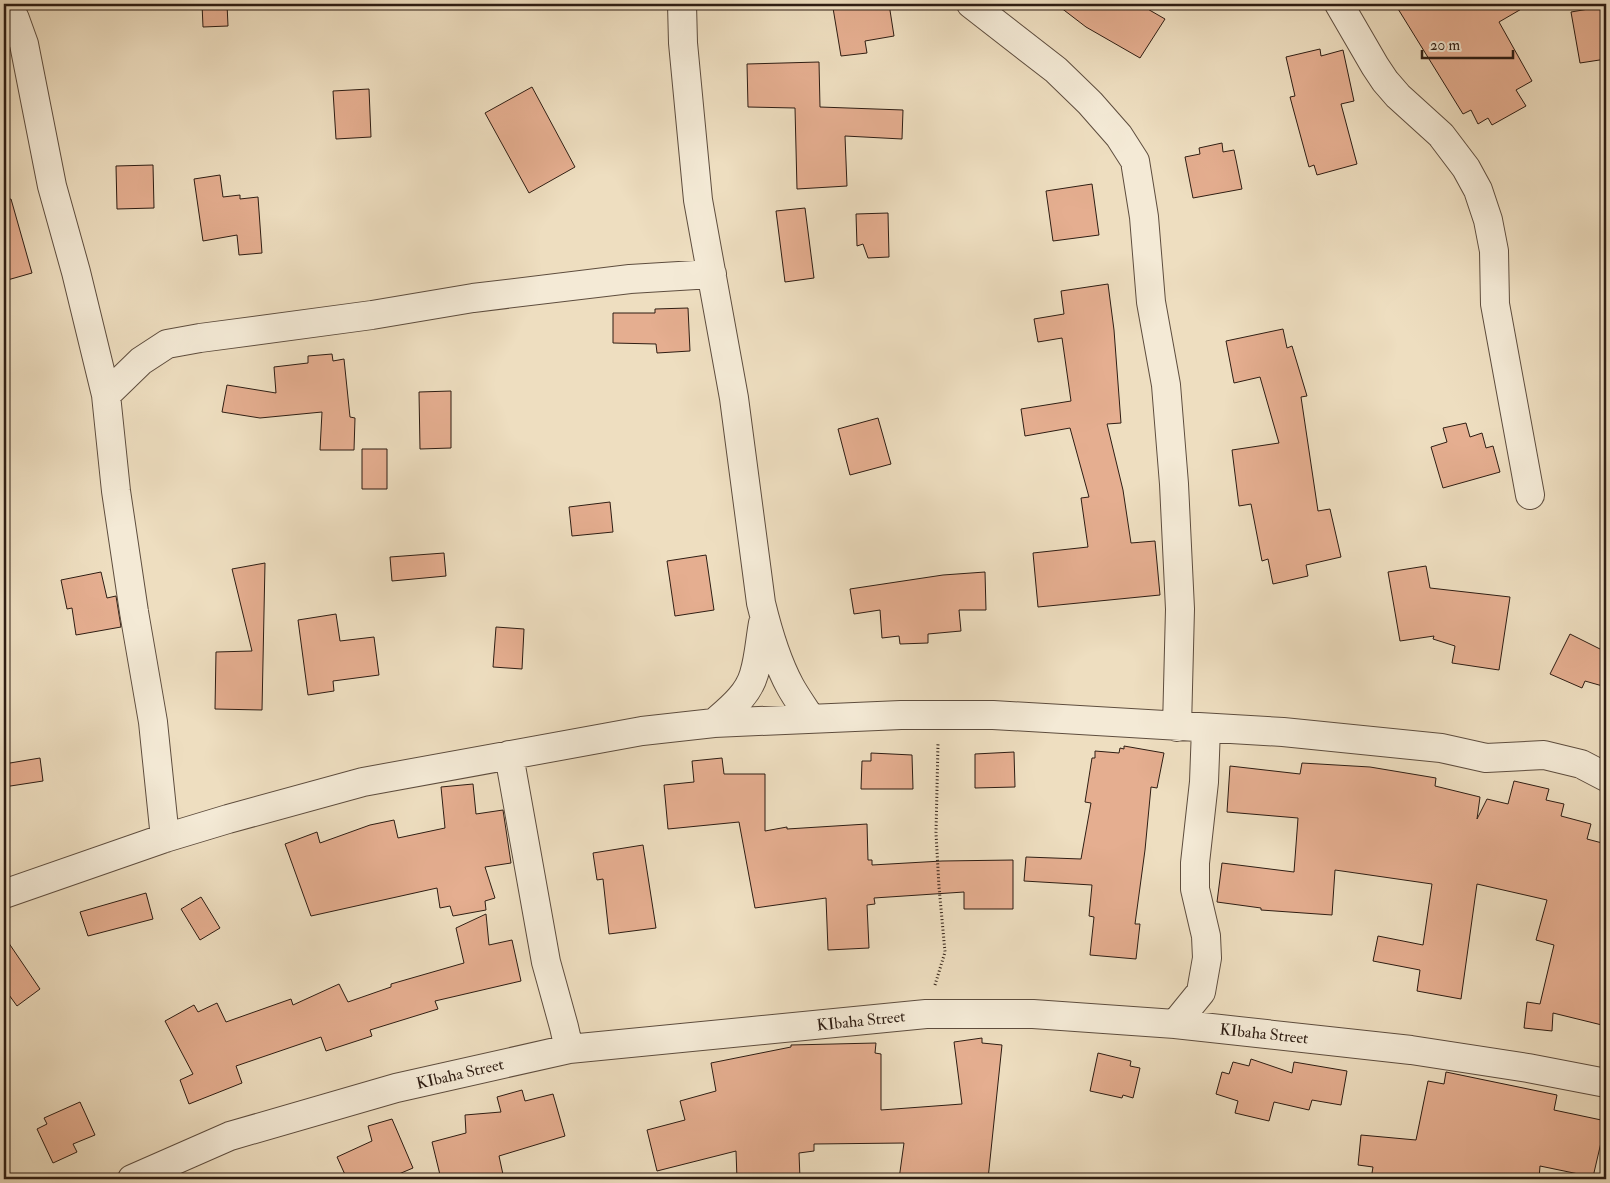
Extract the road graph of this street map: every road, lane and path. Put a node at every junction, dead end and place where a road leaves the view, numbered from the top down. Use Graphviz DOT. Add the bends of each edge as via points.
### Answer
graph roads {
  1 [pos="8,4"];
  2 [pos="682,4"];
  3 [pos="970,4"];
  4 [pos="1339,4"];
  5 [pos="712,274"];
  6 [pos="106,395"];
  7 [pos="1530,496"];
  8 [pos="764,617"];
  9 [pos="938,716"];
  10 [pos="811,719"];
  11 [pos="714,723"];
  12 [pos="1177,726"];
  13 [pos="1206,728"];
  14 [pos="509,755"];
  15 [pos="1606,777"];
  16 [pos="165,838"];
  17 [pos="4,894"];
  18 [pos="926,1014"];
  19 [pos="1175,1024"];
  20 [pos="569,1049"];
  21 [pos="1606,1084"];
  22 [pos="132,1179"];
  1 -- 6 [label="street" via="24,44 52,186"];
  2 -- 5 [label="street" via="698,200"];
  3 -- 12 [label="street" via="1056,70 1114,128 1135,161 1144,218 1151,302 1166,386 1174,484 1180,609"];
  4 -- 7 [label="street" via="1388,85 1441,135 1478,190 1494,251 1495,304"];
  5 -- 6 [label="street" via="630,279 473,298 167,344 141,360"];
  5 -- 8 [label="street" via="734,398"];
  6 -- 16 [label="street" via="120,518 153,722"];
  8 -- 10 [label="street" via="780,665"];
  8 -- 11 [label="street" via="754,675 744,694"];
  9 -- 10 [label="street"];
  9 -- 12 [label="street"];
  9 -- 18 [label="path" via="936,833 945,952"];
  10 -- 11 [label="street"];
  11 -- 14 [label="street" via="642,731"];
  12 -- 13 [label="street"];
  13 -- 15 [label="street" via="1432,747 1486,758 1544,755 1581,764"];
  13 -- 19 [label="street" via="1195,889 1206,936 1206,958 1201,992"];
  14 -- 16 [label="street" via="363,782"];
  14 -- 20 [label="street" via="546,962"];
  16 -- 17 [label="street"];
  18 -- 19 [label="street, KIbaha Street" via="1033,1014"];
  18 -- 20 [label="street, KIbaha Street"];
  19 -- 21 [label="street, KIbaha Street" via="1411,1050"];
  20 -- 22 [label="street, KIbaha Street" via="396,1088 248,1130"];
}
